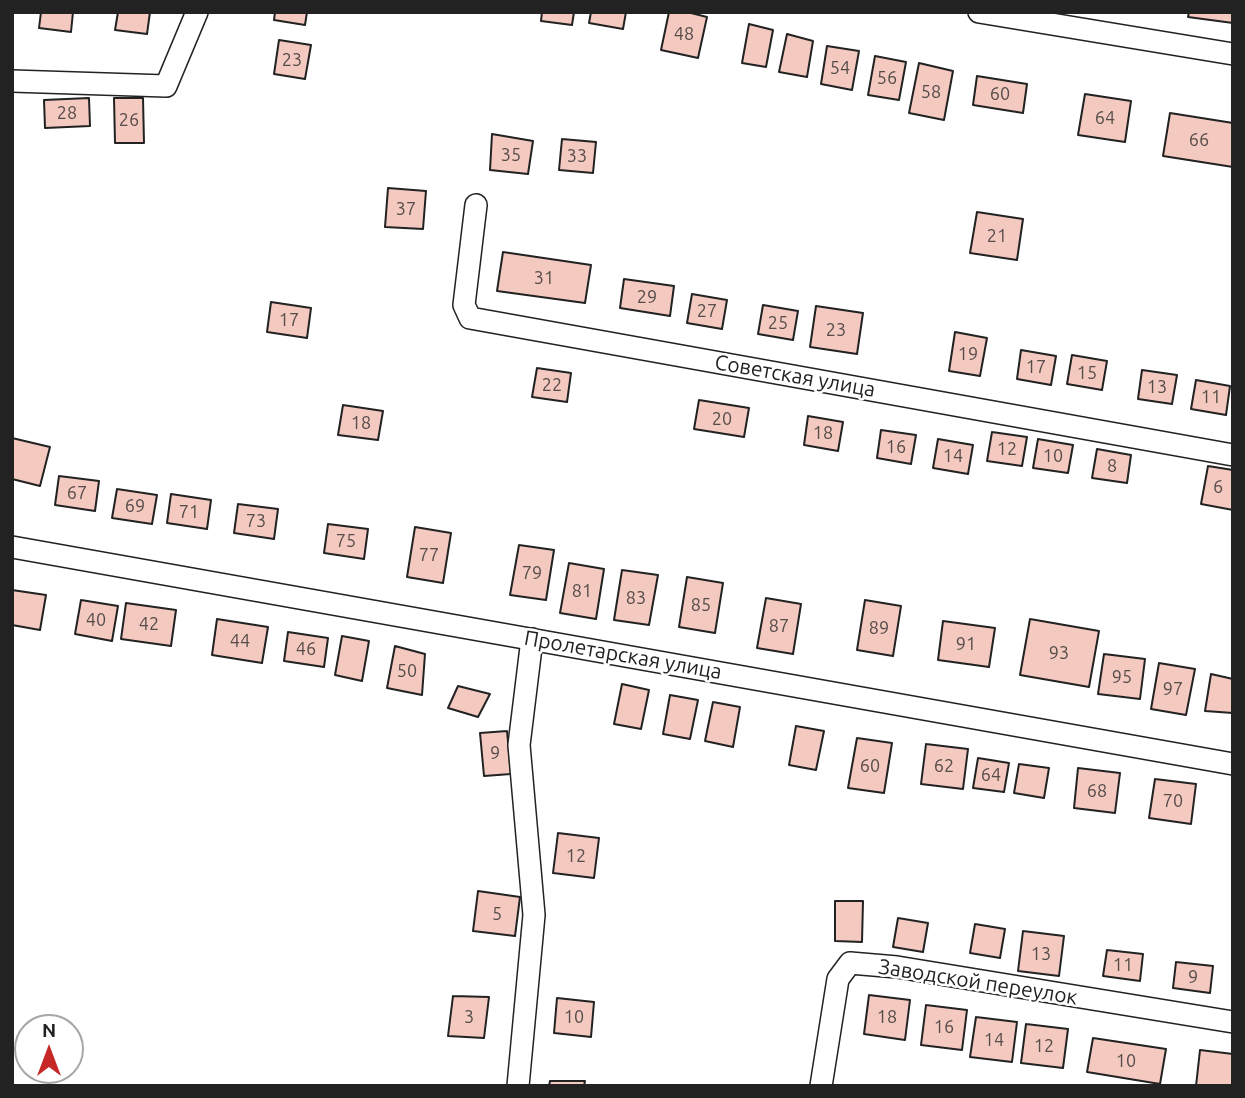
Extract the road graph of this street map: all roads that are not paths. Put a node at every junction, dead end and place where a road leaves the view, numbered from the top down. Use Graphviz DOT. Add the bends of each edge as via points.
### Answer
graph roads {
  1 [pos="197,12"];
  2 [pos="979,12"];
  3 [pos="1233,54"];
  4 [pos="12,81"];
  5 [pos="477,205"];
  6 [pos="1233,455"];
  7 [pos="12,547"];
  8 [pos="532,639"];
  9 [pos="1233,764"];
  10 [pos="1233,1022"];
  11 [pos="517,1086"];
  12 [pos="821,1086"];
  1 -- 4 [label="street" via="166,86"];
  2 -- 3 [label="street"];
  5 -- 6 [label="street, Советская улица" via="464,306 470,318"];
  7 -- 8 [label="street, Пролетарская улица"];
  8 -- 9 [label="street, Пролетарская улица"];
  8 -- 11 [label="street" via="519,745 534,915"];
  10 -- 12 [label="street, Заводской переулок" via="850,963 838,979"];
}
